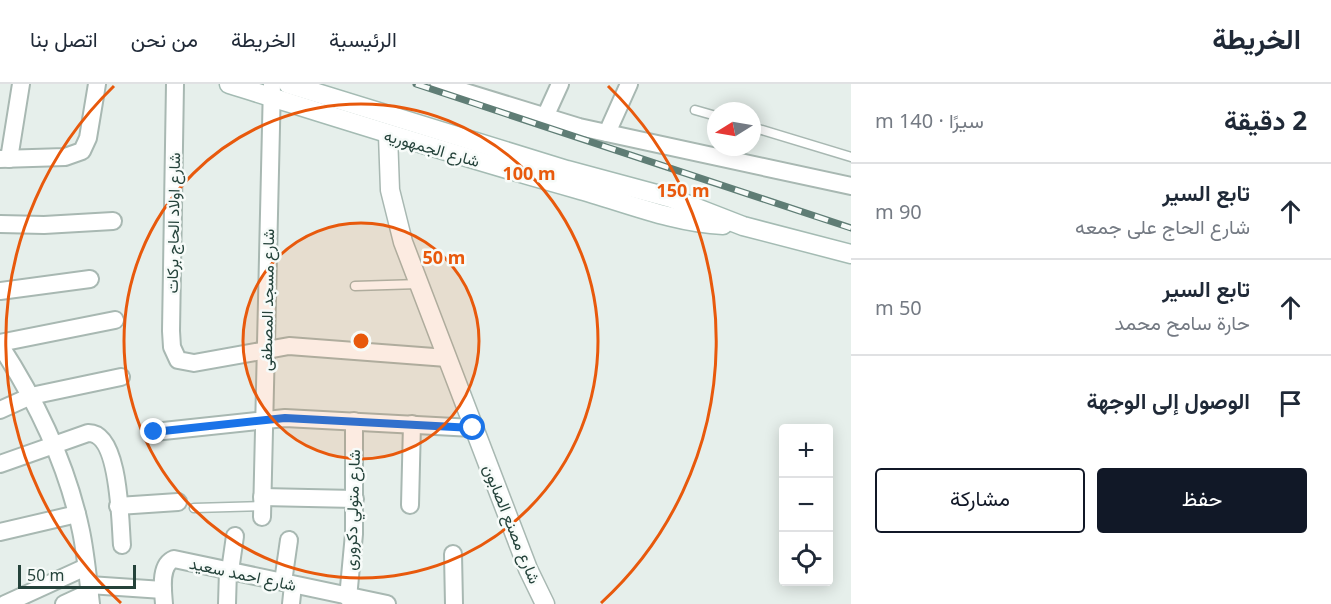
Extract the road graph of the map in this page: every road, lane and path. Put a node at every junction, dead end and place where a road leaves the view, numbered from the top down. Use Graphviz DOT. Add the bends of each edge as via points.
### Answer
graph roads {
  1 [pos="21,84"];
  2 [pos="97,84"];
  3 [pos="175,84"];
  4 [pos="229,84"];
  5 [pos="288,84"];
  6 [pos="439,84"];
  7 [pos="560,84"];
  8 [pos="629,84"];
  9 [pos="481,90"];
  10 [pos="272,91"];
  11 [pos="695,110"];
  12 [pos="707,113"];
  13 [pos="545,117"];
  14 [pos="761,130"];
  15 [pos="607,133"];
  16 [pos="388,135"];
  17 [pos="851,157"];
  18 [pos="499,158"];
  19 [pos="4,159"];
  20 [pos="851,186"];
  21 [pos="113,221"];
  22 [pos="0,224"];
  23 [pos="851,254"];
  24 [pos="90,279"];
  25 [pos="419,284"];
  26 [pos="355,285"];
  27 [pos="0,291"];
  28 [pos="116,320"];
  29 [pos="0,344"];
  30 [pos="266,348"];
  31 [pos="447,358"];
  32 [pos="121,377"];
  33 [pos="31,396"];
  34 [pos="0,410"];
  35 [pos="264,419"];
  36 [pos="354,421"];
  37 [pos="412,424"];
  38 [pos="473,428"];
  39 [pos="154,432"];
  40 [pos="53,445"];
  41 [pos="0,464"];
  42 [pos="355,499"];
  43 [pos="186,505"];
  44 [pos="410,505"];
  45 [pos="118,506"];
  46 [pos="262,507"];
  47 [pos="77,514"];
  48 [pos="0,532"];
  49 [pos="235,536"];
  50 [pos="289,540"];
  51 [pos="122,545"];
  52 [pos="453,554"];
  53 [pos="86,567"];
  54 [pos="229,571"];
  55 [pos="288,583"];
  56 [pos="90,594"];
  57 [pos="163,597"];
  58 [pos="340,599"];
  59 [pos="5,604"];
  60 [pos="64,604"];
  61 [pos="227,604"];
  62 [pos="291,604"];
  63 [pos="387,604"];
  64 [pos="454,604"];
  65 [pos="545,604"];
  1 -- 19 [label="street"];
  2 -- 19 [label="street" via="86,145 74,155"];
  3 -- 30 [label="street, شارع اولاد الحاج بركات" via="172,347 178,360 194,363"];
  4 -- 10 [label="main road, شارع الجمهوريه"];
  5 -- 18 [label="main road, شارع الجمهوريه"];
  6 -- 9 [label="street"];
  7 -- 13 [label="street"];
  8 -- 15 [label="street"];
  9 -- 13 [label="street"];
  10 -- 16 [label="main road, شارع الجمهوريه"];
  10 -- 30 [label="street, شارع مسجد المصطفى"];
  11 -- 12 [label="lane"];
  13 -- 15 [label="street"];
  14 -- 17 [label="lane"];
  15 -- 20 [label="street"];
  16 -- 18 [label="main road, شارع الجمهوريه"];
  16 -- 25 [label="main road, شارع مصنع الصابون" via="395,216"];
  18 -- 23 [label="main road, شارع الجمهوريه" via="685,219 743,226"];
  21 -- 22 [label="street"];
  24 -- 27 [label="street"];
  25 -- 26 [label="lane"];
  25 -- 31 [label="main road, شارع مصنع الصابون"];
  28 -- 29 [label="street"];
  29 -- 33 [label="street"];
  30 -- 31 [label="street" via="289,346"];
  30 -- 35 [label="street, شارع مسجد المصطفى"];
  31 -- 38 [label="main road, شارع مصنع الصابون"];
  32 -- 33 [label="street"];
  33 -- 34 [label="street"];
  33 -- 40 [label="street"];
  35 -- 36 [label="street"];
  35 -- 39 [label="street"];
  35 -- 46 [label="street, شارع مسجد المصطفى"];
  36 -- 37 [label="street"];
  36 -- 42 [label="street, شارع متولي دكرورى"];
  37 -- 38 [label="street"];
  37 -- 44 [label="street"];
  38 -- 65 [label="main road, شارع مصنع الصابون"];
  40 -- 41 [label="street"];
  40 -- 45 [label="street" via="88,433 102,437 112,461"];
  40 -- 47 [label="street"];
  42 -- 46 [label="street"];
  42 -- 58 [label="street, شارع متولي دكرورى"];
  43 -- 45 [label="street"];
  43 -- 46 [label="lane"];
  45 -- 51 [label="street"];
  47 -- 48 [label="street"];
  47 -- 53 [label="street"];
  49 -- 54 [label="street"];
  50 -- 55 [label="street"];
  52 -- 64 [label="street"];
  53 -- 56 [label="street"];
  53 -- 59 [label="street"];
  54 -- 55 [label="street, شارع احمد سعيد"];
  54 -- 57 [label="street, شارع احمد سعيد" via="170,560 165,568"];
  54 -- 61 [label="street"];
  55 -- 58 [label="street, شارع احمد سعيد"];
  55 -- 62 [label="street"];
  56 -- 57 [label="street"];
  56 -- 60 [label="street"];
  58 -- 63 [label="street, شارع احمد سعيد"];
}
